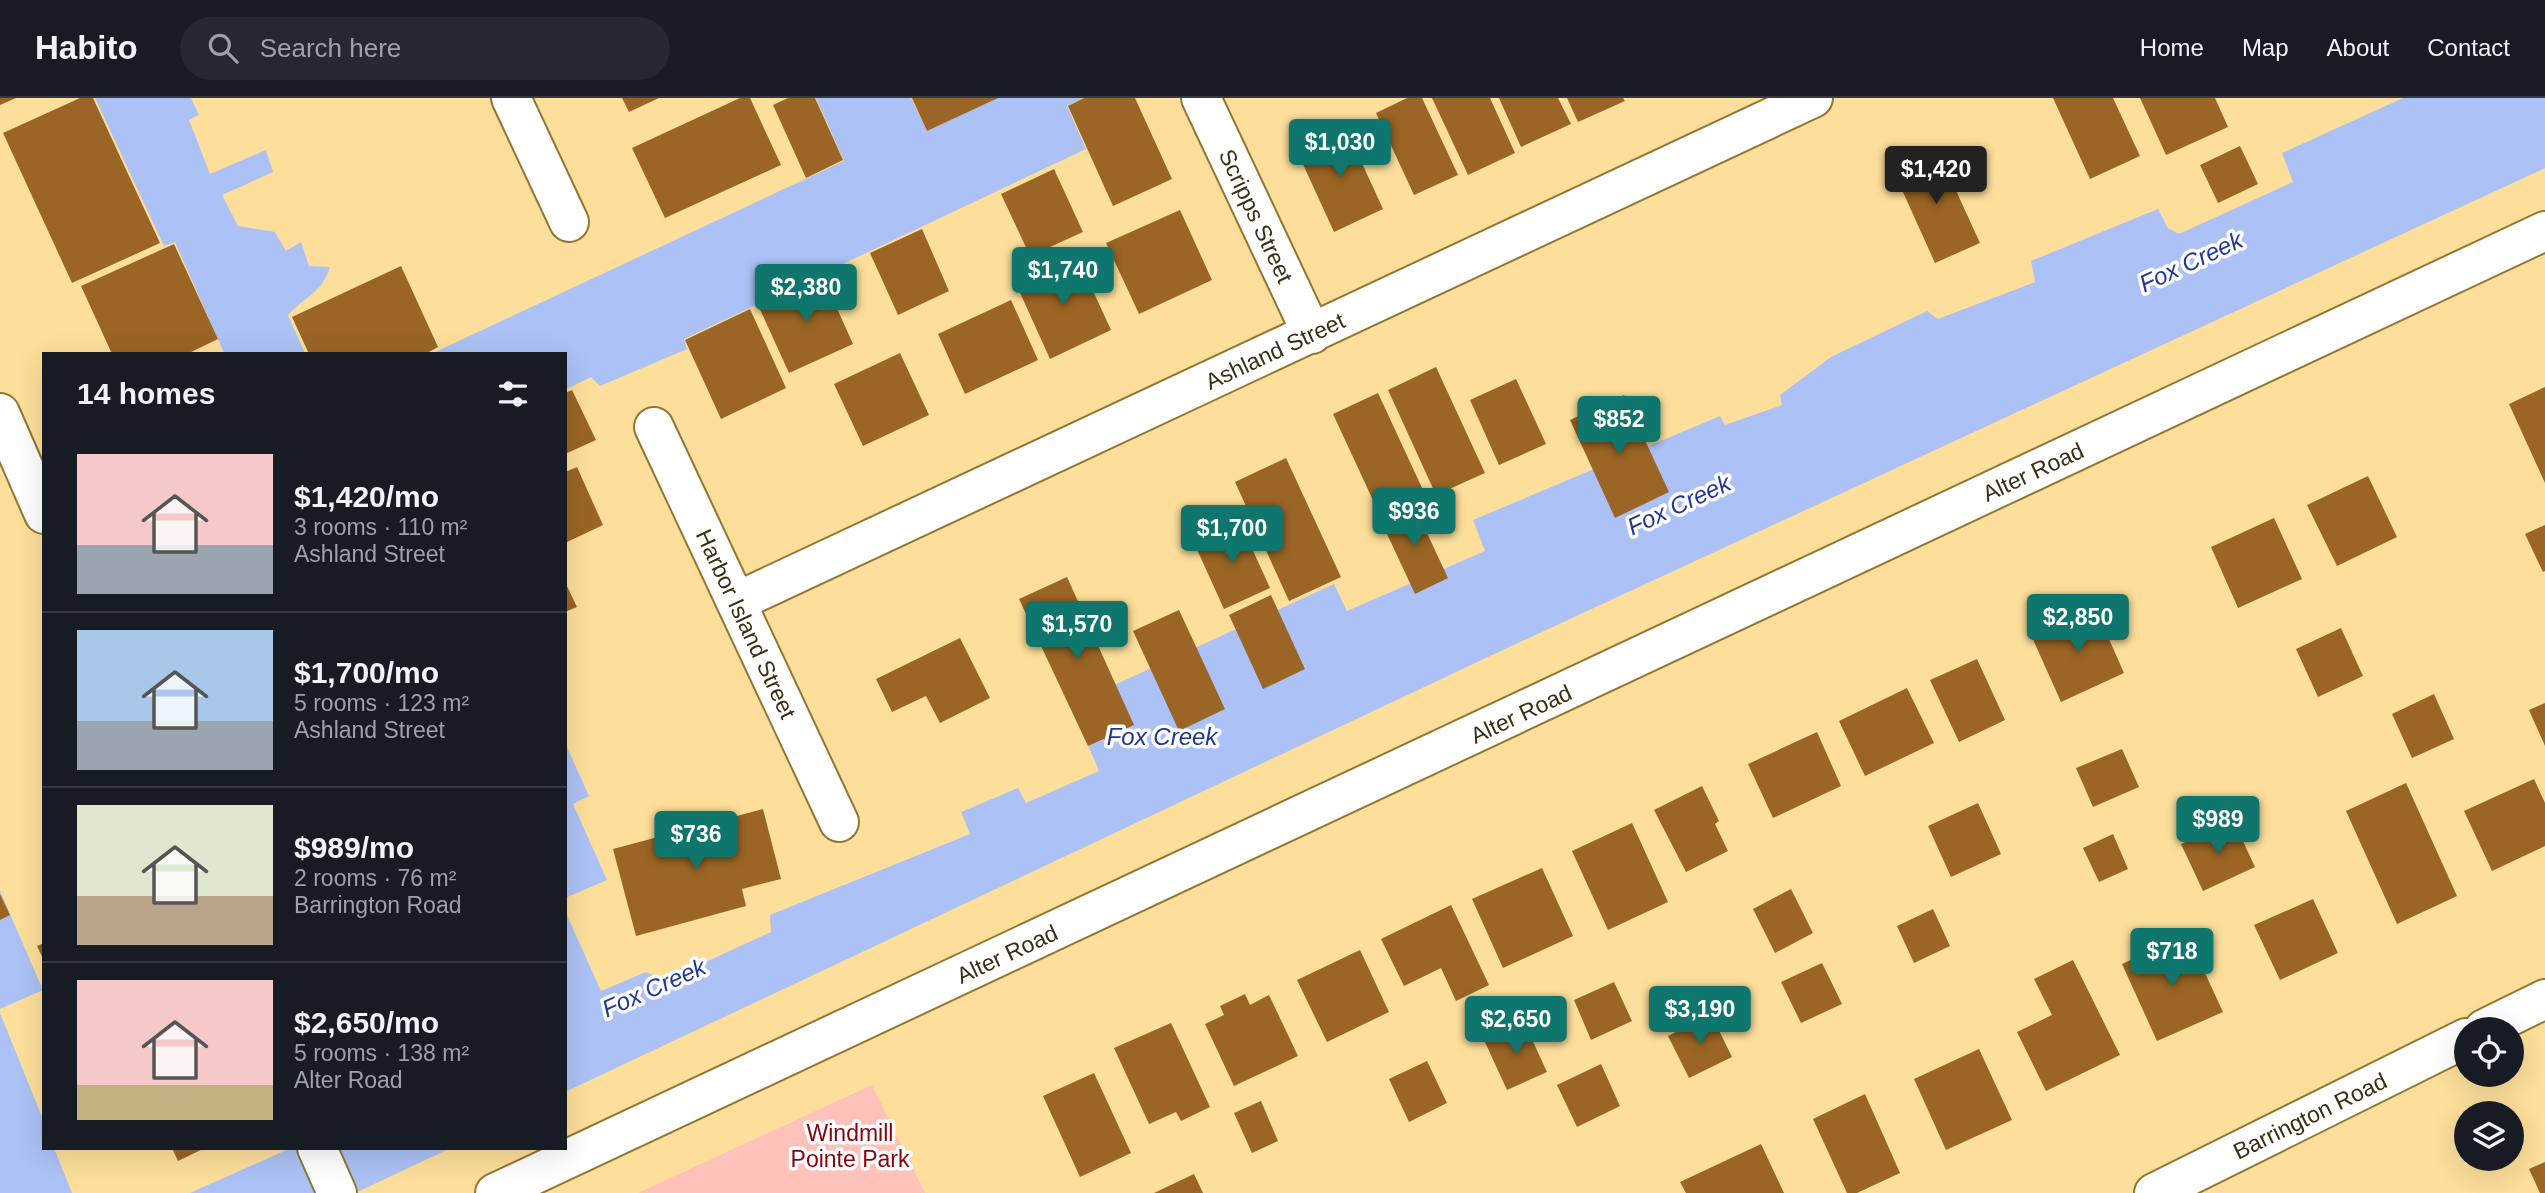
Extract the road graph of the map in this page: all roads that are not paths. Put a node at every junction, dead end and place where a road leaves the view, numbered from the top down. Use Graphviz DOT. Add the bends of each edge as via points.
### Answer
graph roads {
  1 [pos="510,98"];
  2 [pos="1201,98"];
  3 [pos="1813,98"];
  4 [pos="569,222"];
  5 [pos="2545,231"];
  6 [pos="1312,334"];
  7 [pos="0,413"];
  8 [pos="654,427"];
  9 [pos="42,509"];
  10 [pos="736,602"];
  11 [pos="839,822"];
  12 [pos="2545,999"];
  13 [pos="2508,1017"];
  14 [pos="2454,1044"];
  15 [pos="318,1150"];
  16 [pos="337,1193"];
  17 [pos="495,1193"];
  18 [pos="2154,1193"];
  1 -- 4 [label="street"];
  2 -- 6 [label="street, Scripps Street"];
  3 -- 6 [label="street, Ashland Street"];
  5 -- 17 [label="street, Alter Road"];
  6 -- 10 [label="street, Ashland Street"];
  7 -- 9 [label="street"];
  8 -- 10 [label="street, Harbor Island Street"];
  10 -- 11 [label="street, Harbor Island Street"];
  12 -- 13 [label="street"];
  14 -- 18 [label="street, Barrington Road"];
  15 -- 16 [label="street"];
}
